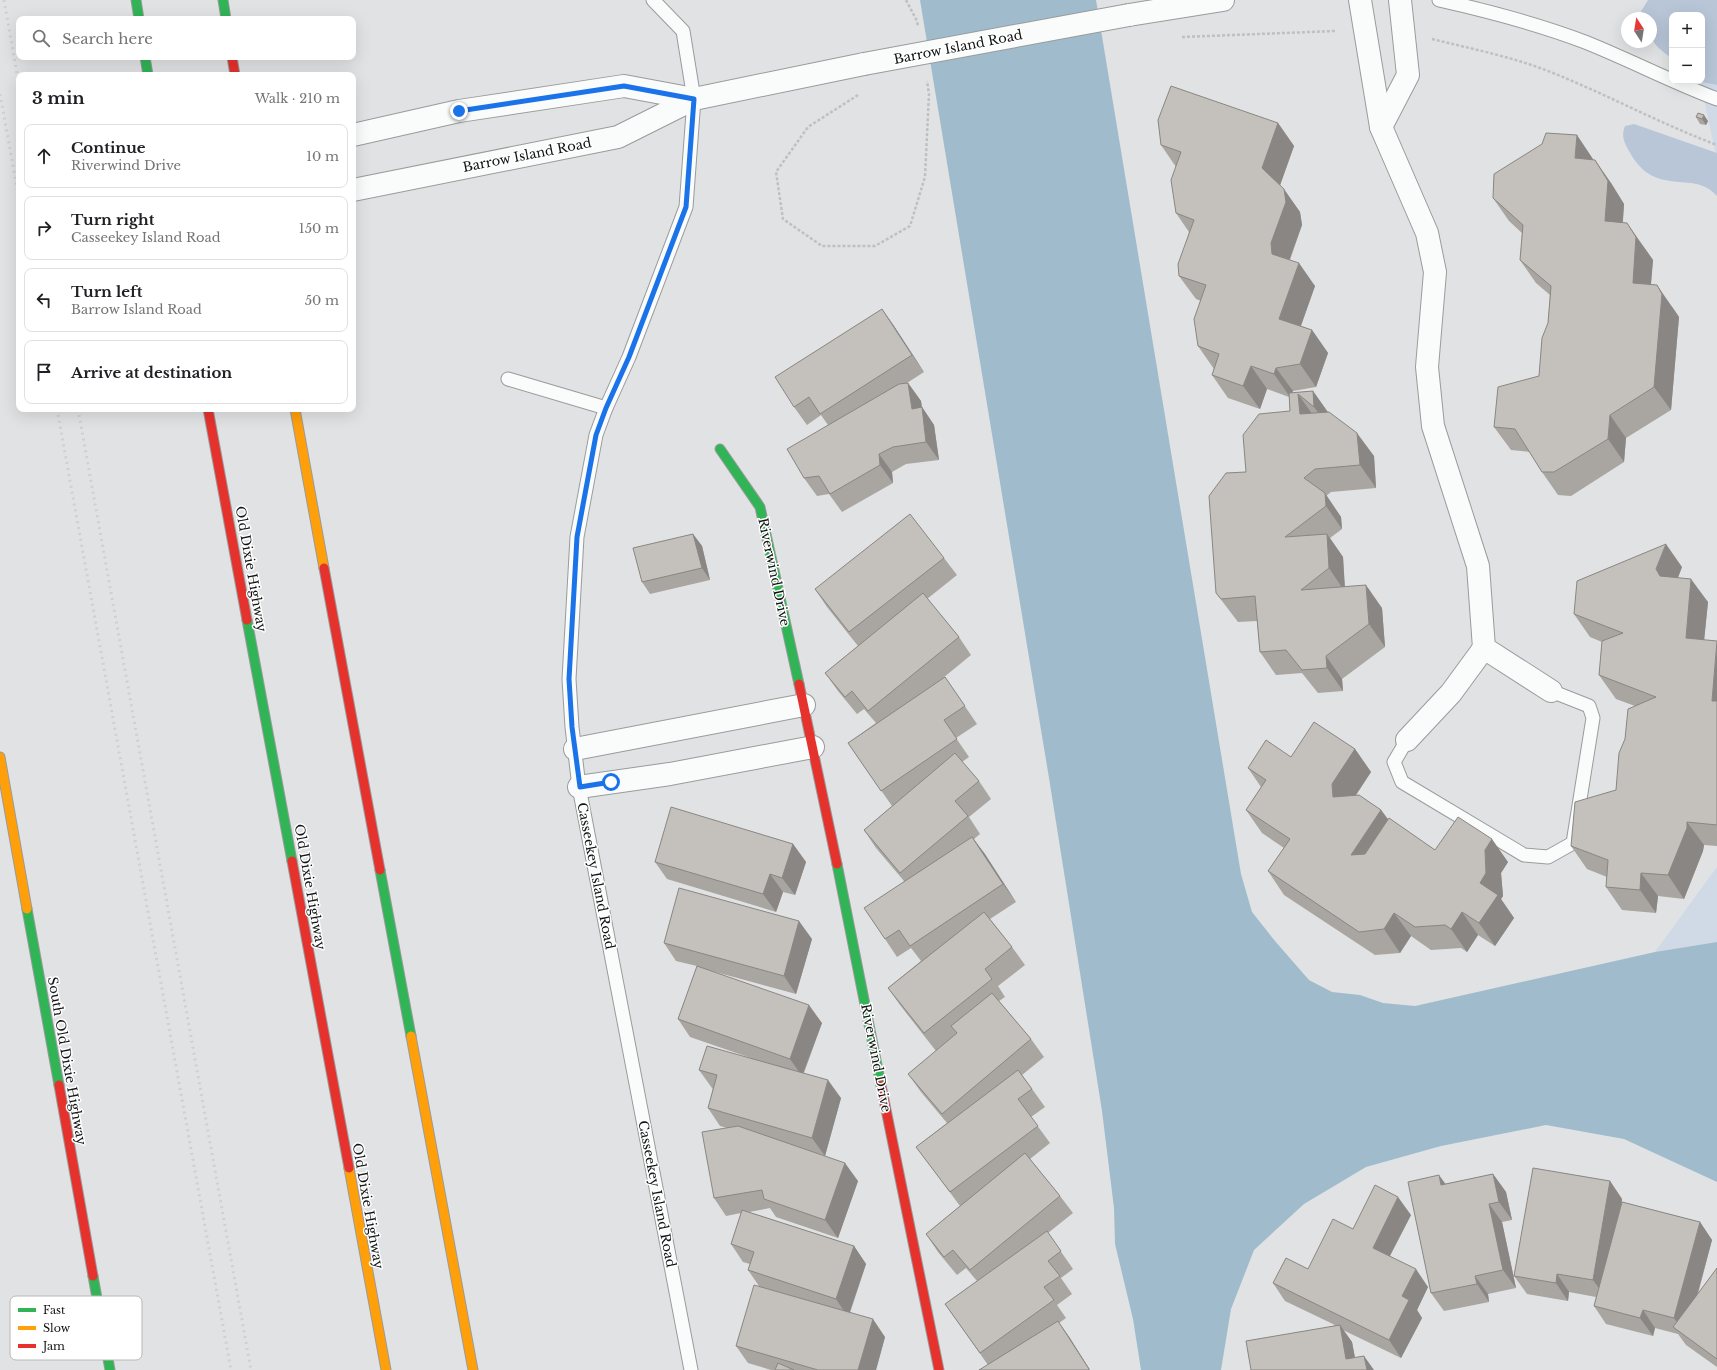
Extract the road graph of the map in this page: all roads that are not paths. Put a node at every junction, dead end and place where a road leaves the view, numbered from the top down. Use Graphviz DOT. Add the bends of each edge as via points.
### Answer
graph roads {
  1 [pos="136,0"];
  2 [pos="223,0"];
  3 [pos="653,0"];
  4 [pos="1223,0"];
  5 [pos="1360,0"];
  6 [pos="1400,0"];
  7 [pos="1439,0"];
  8 [pos="139,16"];
  9 [pos="226,16"];
  10 [pos="146,60"];
  11 [pos="232,60"];
  12 [pos="148,72"];
  13 [pos="234,72"];
  14 [pos="694,99"];
  15 [pos="1717,99"];
  16 [pos="1381,127"];
  17 [pos="356,134"];
  18 [pos="356,189"];
  19 [pos="508,378"];
  20 [pos="606,408"];
  21 [pos="209,412"];
  22 [pos="296,412"];
  23 [pos="720,450"];
  24 [pos="1484,648"];
  25 [pos="1551,691"];
  26 [pos="804,705"];
  27 [pos="1408,740"];
  28 [pos="813,747"];
  29 [pos="575,749"];
  30 [pos="0,757"];
  31 [pos="580,787"];
  32 [pos="97,1296"];
  33 [pos="108,1360"];
  34 [pos="110,1370"];
  35 [pos="386,1370"];
  36 [pos="473,1370"];
  37 [pos="691,1370"];
  38 [pos="939,1370"];
  1 -- 8 [label="main road"];
  2 -- 9 [label="main road"];
  3 -- 14 [label="lane, Casseekey Island Road" via="683,31"];
  4 -- 14 [label="street, Barrow Island Road, bridge" via="864,64"];
  5 -- 16 [label="street"];
  6 -- 16 [label="street" via="1408,75"];
  7 -- 15 [label="lane" via="1527,22 1585,42"];
  10 -- 12 [label="main road"];
  11 -- 13 [label="main road"];
  14 -- 17 [label="street, Barrow Island Road" via="624,86 459,111"];
  14 -- 18 [label="street, Barrow Island Road" via="618,137"];
  14 -- 20 [label="lane, Casseekey Island Road" via="686,207 629,357"];
  16 -- 24 [label="street" via="1427,233 1435,272 1427,367 1433,426 1478,566"];
  19 -- 20 [label="lane"];
  20 -- 29 [label="lane, Casseekey Island Road" via="596,435 577,537 569,679"];
  21 -- 35 [label="main road, Old Dixie Highway"];
  22 -- 36 [label="main road"];
  23 -- 26 [label="main road, Riverwind Drive" via="760,507"];
  24 -- 25 [label="street"];
  24 -- 27 [label="street" via="1451,693"];
  25 -- 27 [label="lane" via="1589,706 1593,718 1573,843 1548,856 1524,855 1402,782 1394,762"];
  26 -- 28 [label="main road, Riverwind Drive"];
  26 -- 29 [label="street"];
  28 -- 31 [label="street" via="670,774"];
  28 -- 38 [label="main road, Riverwind Drive"];
  29 -- 31 [label="lane, Casseekey Island Road"];
  30 -- 32 [label="main road, South Old Dixie Highway"];
  31 -- 37 [label="lane, Casseekey Island Road"];
  33 -- 34 [label="main road, South Old Dixie Highway"];
}
